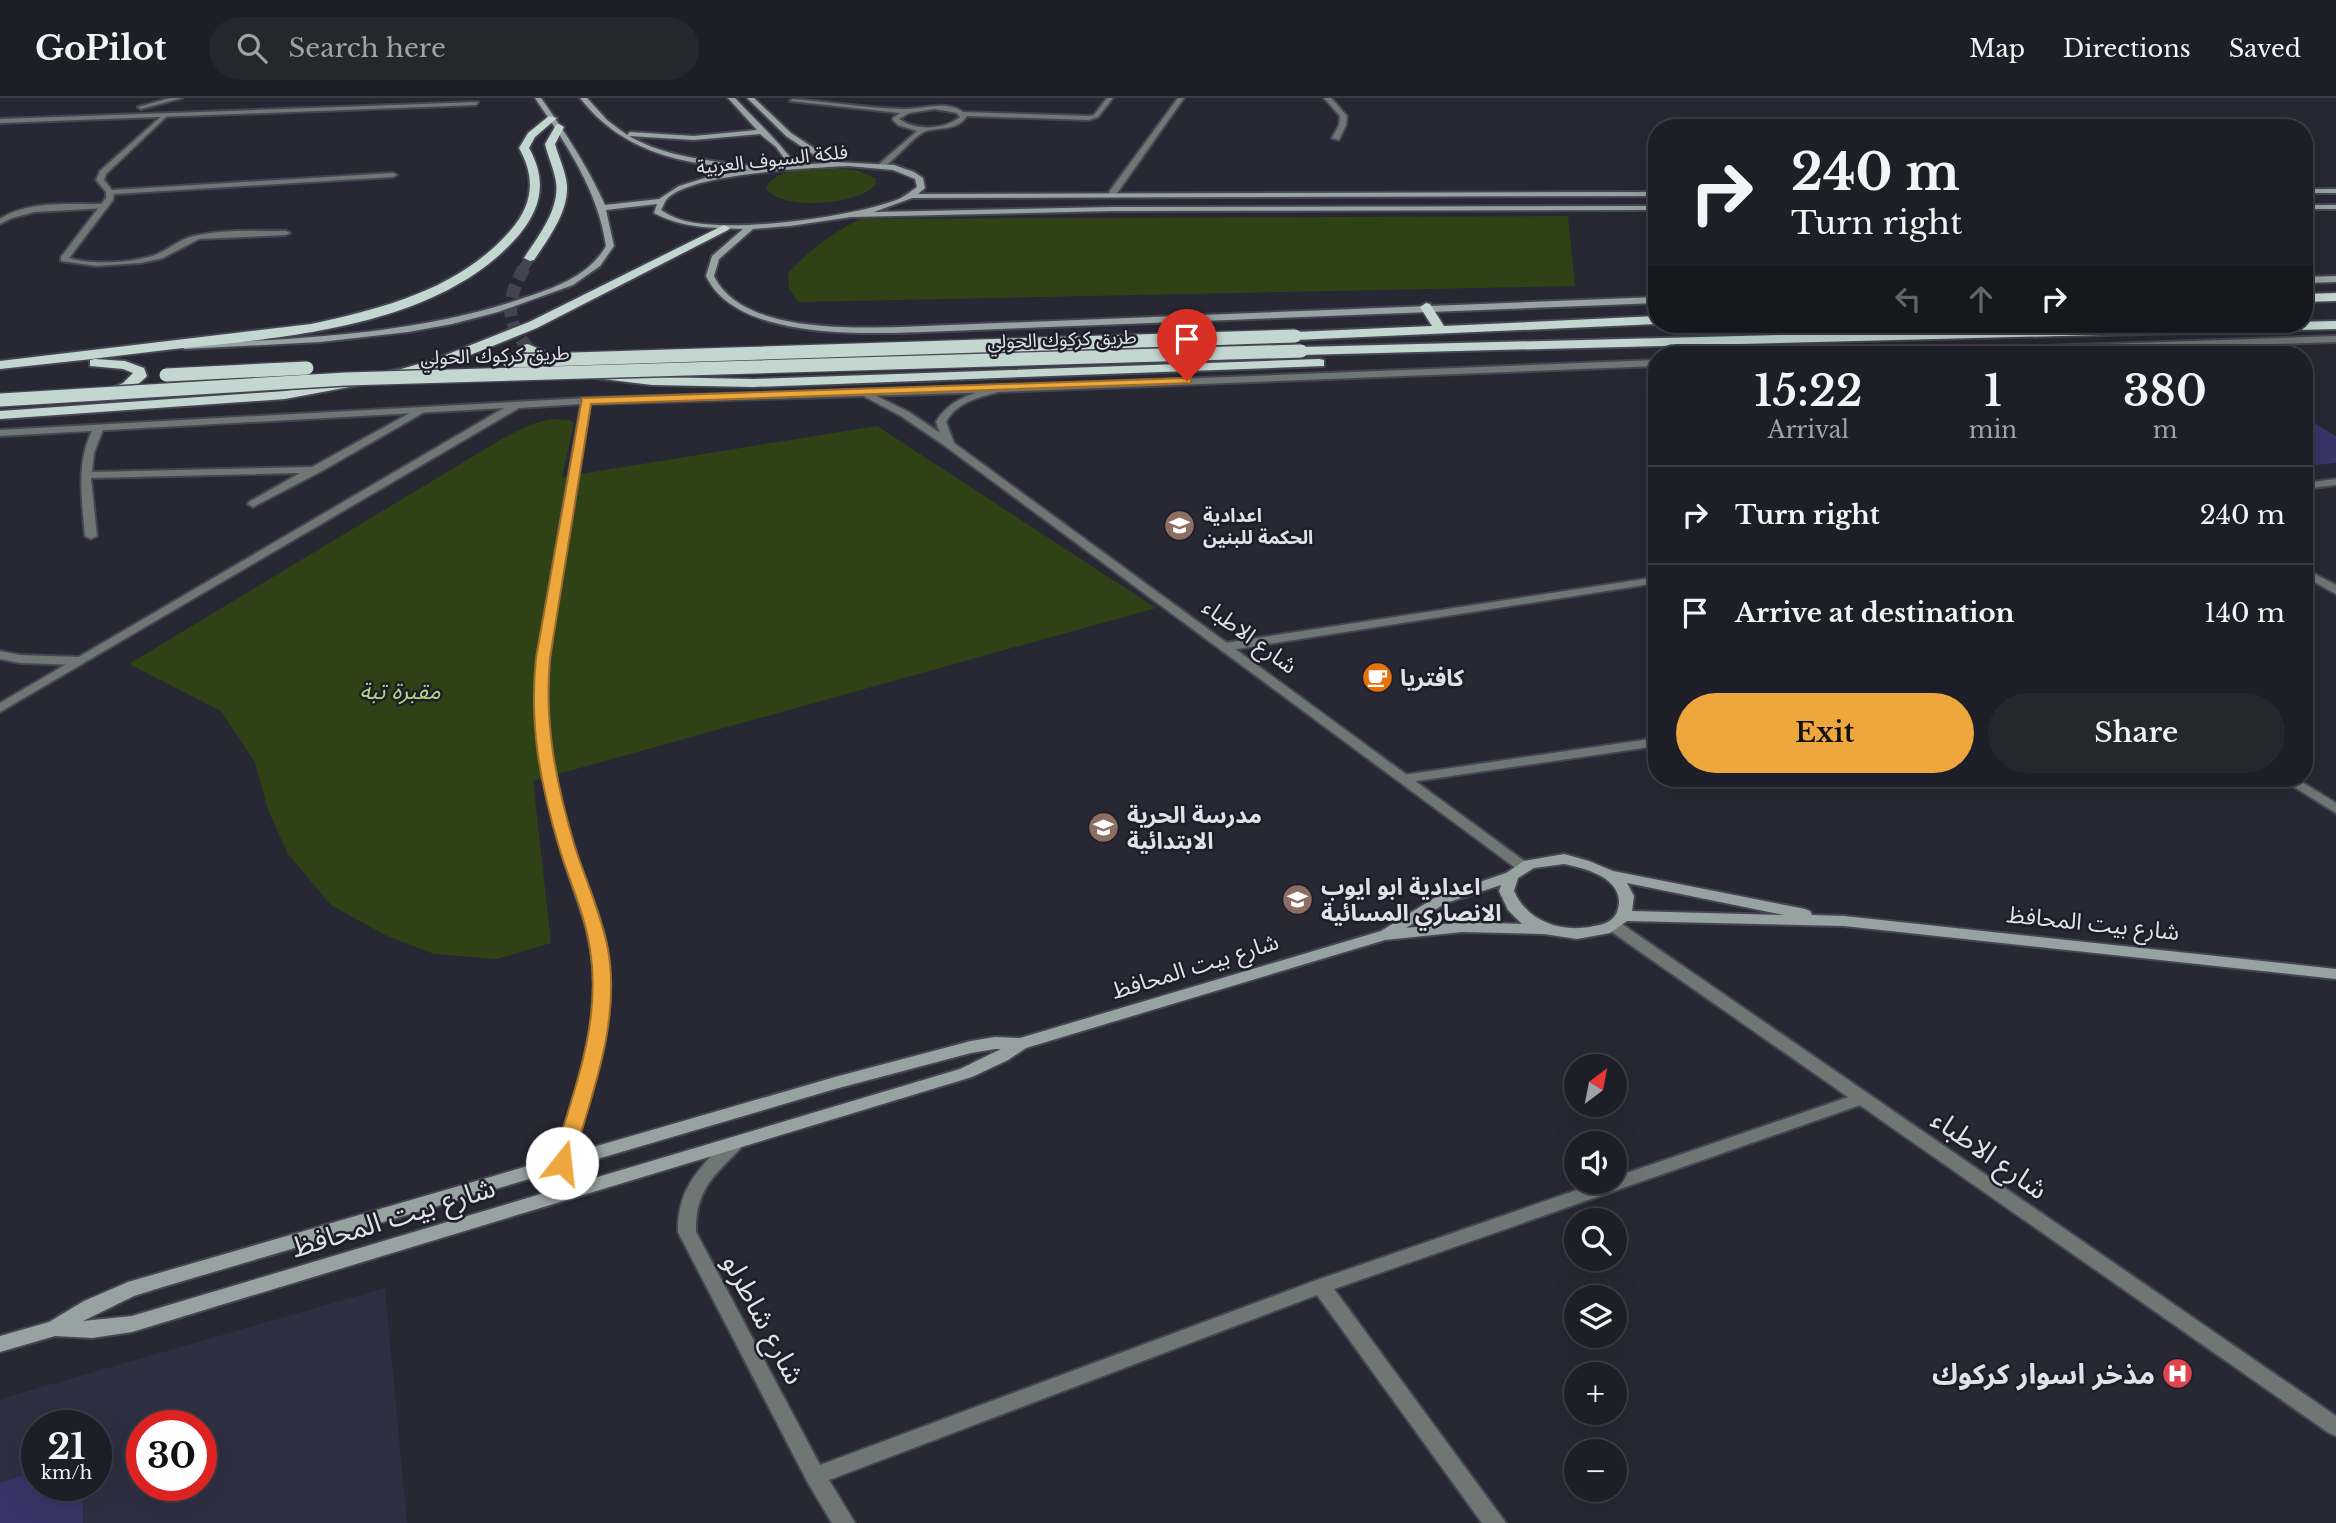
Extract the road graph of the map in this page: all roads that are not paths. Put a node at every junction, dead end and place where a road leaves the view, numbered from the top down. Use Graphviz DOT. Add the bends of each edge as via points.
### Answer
graph roads {
  1 [pos="179,98"];
  2 [pos="372,98"];
  3 [pos="538,98"];
  4 [pos="583,98"];
  5 [pos="731,98"];
  6 [pos="750,98"];
  7 [pos="1103,98"];
  8 [pos="1110,98"];
  9 [pos="1181,98"];
  10 [pos="1327,98"];
  11 [pos="327,100"];
  12 [pos="793,101"];
  13 [pos="476,103"];
  14 [pos="141,107"];
  15 [pos="320,109"];
  16 [pos="907,111"];
  17 [pos="0,112"];
  18 [pos="963,114"];
  19 [pos="165,116"];
  20 [pos="0,121"];
  21 [pos="555,122"];
  22 [pos="924,128"];
  23 [pos="762,132"];
  24 [pos="619,133"];
  25 [pos="1336,138"];
  26 [pos="834,165"];
  27 [pos="882,166"];
  28 [pos="794,168"];
  29 [pos="777,170"];
  30 [pos="393,175"];
  31 [pos="2313,191"];
  32 [pos="2336,191"];
  33 [pos="110,192"];
  34 [pos="1112,194"];
  35 [pos="1648,194"];
  36 [pos="914,196"];
  37 [pos="658,201"];
  38 [pos="103,206"];
  39 [pos="2313,207"];
  40 [pos="2336,207"];
  41 [pos="602,208"];
  42 [pos="1648,208"];
  43 [pos="1114,209"];
  44 [pos="852,215"];
  45 [pos="0,222"];
  46 [pos="750,227"];
  47 [pos="724,228"];
  48 [pos="286,233"];
  49 [pos="530,257"];
  50 [pos="2336,279"];
  51 [pos="2313,280"];
  52 [pos="2313,298"];
  53 [pos="2336,298"];
  54 [pos="1648,300"];
  55 [pos="1426,307"];
  56 [pos="1648,320"];
  57 [pos="2336,325"];
  58 [pos="2313,326"];
  59 [pos="1440,329"];
  60 [pos="2010,333"];
  61 [pos="2336,339"];
  62 [pos="2135,346"];
  63 [pos="144,348"];
  64 [pos="528,348"];
  65 [pos="1399,348"];
  66 [pos="1648,363"];
  67 [pos="0,367"];
  68 [pos="113,379"];
  69 [pos="85,381"];
  70 [pos="0,387"];
  71 [pos="999,389"];
  72 [pos="861,392"];
  73 [pos="0,400"];
  74 [pos="586,401"];
  75 [pos="517,405"];
  76 [pos="424,410"];
  77 [pos="0,415"];
  78 [pos="99,427"];
  79 [pos="28,431"];
  80 [pos="0,433"];
  81 [pos="0,442"];
  82 [pos="949,444"];
  83 [pos="316,470"];
  84 [pos="86,475"];
  85 [pos="2336,482"];
  86 [pos="2313,485"];
  87 [pos="253,504"];
  88 [pos="91,536"];
  89 [pos="2313,577"];
  90 [pos="1648,581"];
  91 [pos="2336,590"];
  92 [pos="1224,647"];
  93 [pos="0,655"];
  94 [pos="79,661"];
  95 [pos="0,708"];
  96 [pos="1648,743"];
  97 [pos="1403,779"];
  98 [pos="2301,787"];
  99 [pos="2336,809"];
  100 [pos="1522,866"];
  101 [pos="1608,874"];
  102 [pos="1510,877"];
  103 [pos="1618,921"];
  104 [pos="1844,921"];
  105 [pos="1544,929"];
  106 [pos="1384,935"];
  107 [pos="2336,974"];
  108 [pos="1020,1044"];
  109 [pos="1863,1098"];
  110 [pos="734,1144"];
  111 [pos="562,1163"];
  112 [pos="1321,1286"];
  113 [pos="55,1328"];
  114 [pos="0,1344"];
  115 [pos="2336,1427"];
  116 [pos="815,1475"];
  117 [pos="844,1523"];
  118 [pos="1495,1523"];
  1 -- 14 [label="street"];
  2 -- 11 [label="street"];
  3 -- 21 [label="main road"];
  4 -- 24 [label="main road"];
  5 -- 23 [label="main road"];
  6 -- 26 [label="main road" via="806,148"];
  7 -- 8 [label="street"];
  8 -- 18 [label="street" via="1096,116 1080,119"];
  9 -- 34 [label="street"];
  10 -- 25 [label="street" via="1344,114"];
  11 -- 14 [label="street"];
  11 -- 15 [label="street"];
  12 -- 16 [label="street"];
  13 -- 15 [label="street"];
  14 -- 17 [label="street"];
  15 -- 19 [label="street"];
  16 -- 18 [label="street" via="935,107"];
  16 -- 22 [label="street" via="896,116 896,121"];
  18 -- 22 [label="street" via="963,120 952,125"];
  19 -- 20 [label="street"];
  19 -- 33 [label="street" via="103,173 100,180"];
  21 -- 41 [label="main road"];
  21 -- 49 [label="highway" via="550,144 562,187 560,201"];
  21 -- 63 [label="highway" via="525,141 538,189 533,206 502,251 475,271 360,317 281,333"];
  22 -- 27 [label="street"];
  23 -- 24 [label="main road" via="694,138"];
  23 -- 28 [label="main road"];
  24 -- 29 [label="main road" via="687,158"];
  26 -- 27 [label="main road, فلكة السيوف العربية"];
  26 -- 28 [label="main road, فلكة السيوف العربية"];
  27 -- 36 [label="main road, فلكة السيوف العربية" via="919,178 921,188"];
  28 -- 29 [label="main road, فلكة السيوف العربية"];
  29 -- 37 [label="main road, فلكة السيوف العربية" via="697,181"];
  30 -- 33 [label="street"];
  31 -- 32 [label="main road"];
  33 -- 38 [label="street"];
  34 -- 35 [label="main road"];
  34 -- 36 [label="main road"];
  34 -- 43 [label="main road"];
  36 -- 44 [label="main road"];
  37 -- 41 [label="main road"];
  37 -- 47 [label="main road" via="657,211 673,222"];
  38 -- 45 [label="street" via="23,211"];
  38 -- 48 [label="street" via="65,256 68,262 145,260 200,236"];
  39 -- 40 [label="main road"];
  41 -- 63 [label="main road" via="610,246 598,265 566,285 514,304 444,324 366,337"];
  42 -- 43 [label="main road"];
  43 -- 44 [label="main road"];
  44 -- 46 [label="main road"];
  46 -- 47 [label="main road"];
  46 -- 55 [label="main road" via="715,258 710,276 719,293 742,308 778,320 823,327 872,331"];
  47 -- 77 [label="highway" via="533,325 403,373 285,395"];
  50 -- 51 [label="main road"];
  52 -- 53 [label="highway"];
  54 -- 55 [label="main road"];
  55 -- 59 [label="highway"];
  56 -- 59 [label="highway, طريق كركوك الحولي"];
  57 -- 58 [label="highway, طريق كركوك الحولي"];
  59 -- 68 [label="highway, طريق كركوك الحولي, bridge" via="270,369"];
  60 -- 65 [label="highway, طريق كركوك الحولي"];
  61 -- 62 [label="street"];
  63 -- 67 [label="highway"];
  64 -- 65 [label="highway" via="598,374 652,381 753,383 1323,363"];
  65 -- 73 [label="highway, طريق كركوك الحولي, bridge" via="346,379"];
  66 -- 71 [label="street"];
  67 -- 77 [label="highway" via="109,363 134,368 140,376 107,395"];
  69 -- 70 [label="highway"];
  71 -- 72 [label="street"];
  71 -- 82 [label="street" via="960,402 944,414"];
  72 -- 74 [label="street"];
  72 -- 82 [label="street, شارع الاطباء"];
  74 -- 75 [label="street"];
  74 -- 111 [label="street" via="540,695 542,741 567,847 599,950 602,1003 594,1052"];
  75 -- 76 [label="street"];
  75 -- 94 [label="street"];
  76 -- 78 [label="street"];
  76 -- 83 [label="street"];
  78 -- 79 [label="street"];
  78 -- 84 [label="street" via="87,450"];
  79 -- 80 [label="street"];
  79 -- 81 [label="street"];
  82 -- 92 [label="street, شارع الاطباء"];
  83 -- 84 [label="street"];
  83 -- 87 [label="street"];
  84 -- 88 [label="street"];
  85 -- 86 [label="street"];
  89 -- 91 [label="street"];
  90 -- 92 [label="street"];
  92 -- 97 [label="street, شارع الاطباء"];
  93 -- 94 [label="street"];
  94 -- 95 [label="street"];
  96 -- 97 [label="street"];
  97 -- 100 [label="street, شارع الاطباء"];
  98 -- 99 [label="street"];
  100 -- 101 [label="main road, شارع بيت المحافظ" via="1564,859"];
  100 -- 102 [label="main road, شارع بيت المحافظ"];
  101 -- 103 [label="main road" via="1622,888 1627,902"];
  101 -- 104 [label="main road, شارع بيت المحافظ"];
  102 -- 105 [label="main road, شارع بيت المحافظ" via="1505,891 1510,906"];
  102 -- 106 [label="main road, شارع بيت المحافظ" via="1441,900"];
  103 -- 104 [label="main road, شارع بيت المحافظ"];
  103 -- 105 [label="main road, شارع بيت المحافظ" via="1594,933"];
  103 -- 109 [label="street, شارع الاطباء"];
  104 -- 107 [label="main road, شارع بيت المحافظ"];
  105 -- 106 [label="main road, شارع بيت المحافظ" via="1462,927"];
  106 -- 108 [label="main road, شارع بيت المحافظ"];
  108 -- 110 [label="main road, شارع بيت المحافظ" via="966,1073"];
  108 -- 111 [label="main road, شارع بيت المحافظ" via="995,1043 960,1051"];
  109 -- 112 [label="street"];
  109 -- 115 [label="street, شارع الاطباء"];
  110 -- 113 [label="main road, شارع بيت المحافظ" via="132,1324 92,1330"];
  110 -- 116 [label="street, شارع شاطرلو" via="691,1193 685,1213 687,1232"];
  111 -- 113 [label="main road, شارع بيت المحافظ" via="128,1290"];
  112 -- 116 [label="street"];
  112 -- 118 [label="street"];
  113 -- 114 [label="main road, شارع بيت المحافظ"];
  116 -- 117 [label="street, شارع شاطرلو"];
}
